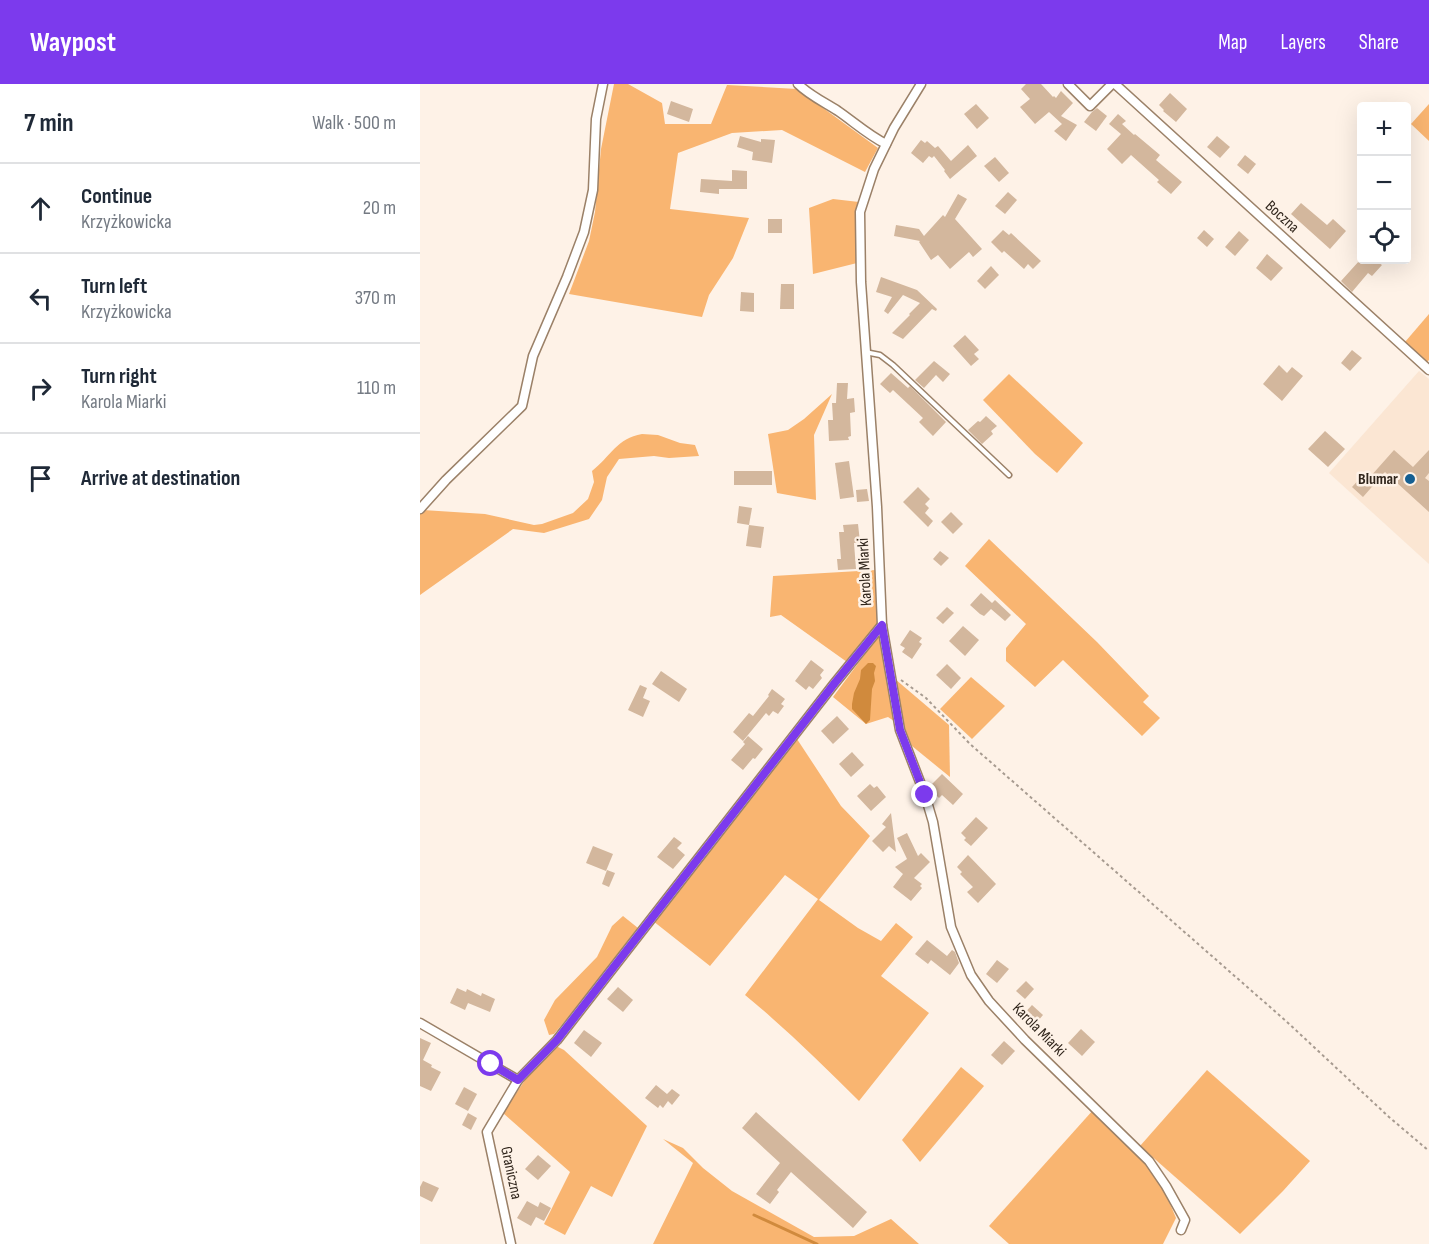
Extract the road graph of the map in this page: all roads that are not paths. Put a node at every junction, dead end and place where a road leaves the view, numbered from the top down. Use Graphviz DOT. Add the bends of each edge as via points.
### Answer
graph roads {
  1 [pos="603,84"];
  2 [pos="798,84"];
  3 [pos="921,84"];
  4 [pos="1068,84"];
  5 [pos="1113,84"];
  6 [pos="886,144"];
  7 [pos="865,352"];
  8 [pos="1428,368"];
  9 [pos="1009,475"];
  10 [pos="420,509"];
  11 [pos="882,625"];
  12 [pos="420,1023"];
  13 [pos="518,1080"];
  14 [pos="1180,1230"];
  15 [pos="511,1244"];
  1 -- 10 [label="street" via="596,119 594,190 584,232 533,356 522,406"];
  2 -- 6 [label="street"];
  3 -- 6 [label="street, Karola Miarki"];
  4 -- 5 [label="street, Boczna" via="1090,106"];
  5 -- 8 [label="street, Boczna"];
  6 -- 7 [label="street, Karola Miarki" via="860,212"];
  7 -- 9 [label="lane" via="880,355 892,365"];
  7 -- 11 [label="street, Karola Miarki"];
  11 -- 13 [label="street, Graniczna" via="557,1040"];
  11 -- 14 [label="street, Karola Miarki" via="900,730 933,822 951,927 970,975 1025,1040 1149,1161 1185,1220"];
  12 -- 13 [label="street"];
  13 -- 15 [label="street, Graniczna" via="487,1132"];
}
